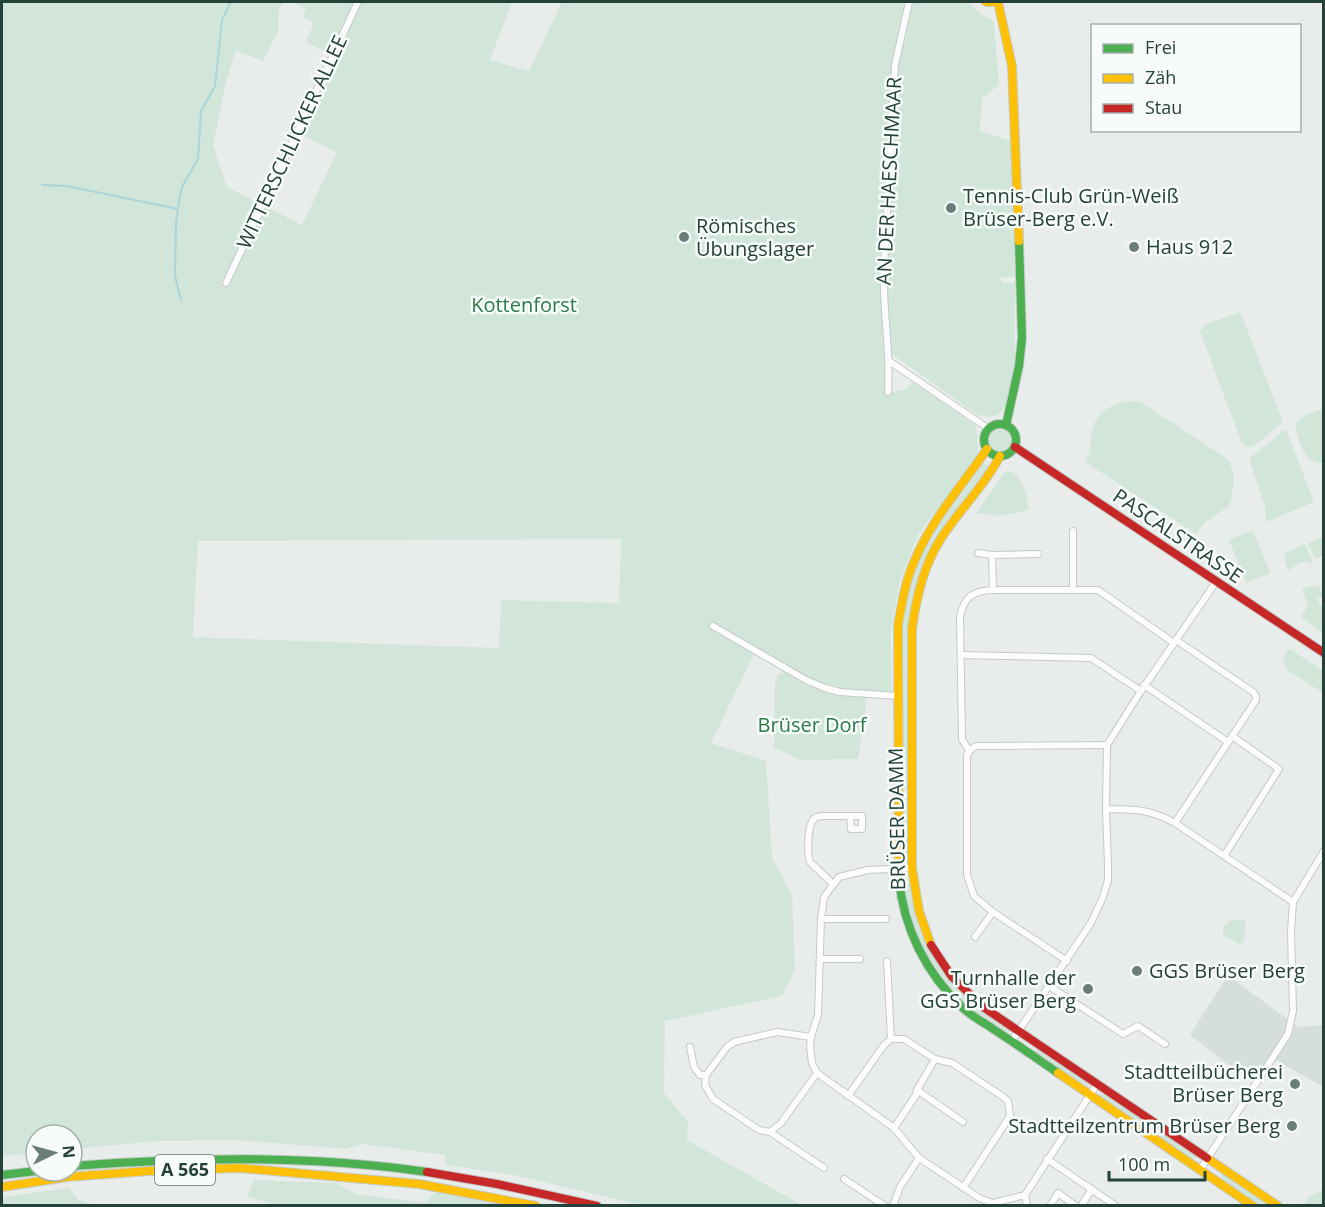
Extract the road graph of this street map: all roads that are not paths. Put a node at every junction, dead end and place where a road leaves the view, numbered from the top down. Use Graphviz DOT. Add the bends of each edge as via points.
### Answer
graph roads {
  1 [pos="358,2"];
  2 [pos="909,2"];
  3 [pos="986,2"];
  4 [pos="998,2"];
  5 [pos="226,283"];
  6 [pos="889,361"];
  7 [pos="888,392"];
  8 [pos="1006,425"];
  9 [pos="989,429"];
  10 [pos="1015,447"];
  11 [pos="987,449"];
  12 [pos="1000,456"];
  13 [pos="1073,531"];
  14 [pos="978,553"];
  15 [pos="1038,554"];
  16 [pos="992,555"];
  17 [pos="1216,582"];
  18 [pos="1073,589"];
  19 [pos="993,590"];
  20 [pos="713,626"];
  21 [pos="1175,642"];
  22 [pos="1323,653"];
  23 [pos="961,656"];
  24 [pos="1143,688"];
  25 [pos="898,696"];
  26 [pos="1230,739"];
  27 [pos="1107,745"];
  28 [pos="969,751"];
  29 [pos="1106,809"];
  30 [pos="850,816"];
  31 [pos="1175,823"];
  32 [pos="1323,851"];
  33 [pos="1224,855"];
  34 [pos="912,868"];
  35 [pos="898,869"];
  36 [pos="832,884"];
  37 [pos="1293,902"];
  38 [pos="993,912"];
  39 [pos="821,919"];
  40 [pos="886,919"];
  41 [pos="975,937"];
  42 [pos="820,959"];
  43 [pos="860,959"];
  44 [pos="887,961"];
  45 [pos="1067,961"];
  46 [pos="1049,986"];
  47 [pos="1019,1031"];
  48 [pos="810,1037"];
  49 [pos="891,1039"];
  50 [pos="1011,1042"];
  51 [pos="1165,1044"];
  52 [pos="690,1047"];
  53 [pos="935,1059"];
  54 [pos="816,1073"];
  55 [pos="705,1076"];
  56 [pos="1098,1084"];
  57 [pos="917,1090"];
  58 [pos="1090,1095"];
  59 [pos="848,1096"];
  60 [pos="963,1122"];
  61 [pos="894,1128"];
  62 [pos="770,1132"];
  63 [pos="919,1158"];
  64 [pos="1208,1158"];
  65 [pos="1047,1159"];
  66 [pos="84,1165"];
  67 [pos="824,1168"];
  68 [pos="1200,1170"];
  69 [pos="24,1172"];
  70 [pos="2,1175"];
  71 [pos="844,1179"];
  72 [pos="2,1187"];
  73 [pos="963,1188"];
  74 [pos="1092,1190"];
  75 [pos="1025,1195"];
  76 [pos="536,1206"];
  77 [pos="597,1206"];
  78 [pos="885,1206"];
  79 [pos="893,1206"];
  80 [pos="1027,1206"];
  81 [pos="1050,1206"];
  82 [pos="1076,1206"];
  83 [pos="1081,1206"];
  84 [pos="1116,1206"];
  85 [pos="1253,1206"];
  86 [pos="1278,1206"];
  1 -- 5 [label="street, WITTERSCHLICKER ALLEE"];
  2 -- 6 [label="street, AN DER HAESCHMAAR" via="895,65 883,291"];
  3 -- 4 [label="main road"];
  4 -- 8 [label="main road" via="1012,66 1021,326 1019,366"];
  6 -- 7 [label="street, AN DER HAESCHMAAR"];
  6 -- 9 [label="street"];
  8 -- 9 [label="main road"];
  8 -- 10 [label="main road" via="1014,432"];
  9 -- 11 [label="main road, BRÜSER DAMM" via="984,439"];
  10 -- 12 [label="main road, BRÜSER DAMM"];
  10 -- 17 [label="main road, PASCALSTRASSE"];
  11 -- 12 [label="main road"];
  11 -- 25 [label="main road, BRÜSER DAMM" via="917,553 898,626"];
  12 -- 34 [label="main road, BRÜSER DAMM" via="982,488 940,540 916,594 912,629"];
  13 -- 18 [label="street"];
  14 -- 16 [label="street"];
  15 -- 16 [label="street"];
  16 -- 19 [label="street"];
  17 -- 21 [label="street"];
  17 -- 22 [label="main road, PASCALSTRASSE"];
  18 -- 19 [label="street"];
  18 -- 21 [label="street" via="1098,590"];
  19 -- 23 [label="street" via="977,591 962,607"];
  20 -- 25 [label="street" via="825,688"];
  21 -- 24 [label="street"];
  21 -- 26 [label="street" via="1256,696"];
  23 -- 24 [label="street" via="1091,658"];
  23 -- 28 [label="street" via="962,740"];
  24 -- 26 [label="street"];
  24 -- 27 [label="street"];
  25 -- 35 [label="main road, BRÜSER DAMM"];
  26 -- 31 [label="street"];
  26 -- 33 [label="street" via="1278,769"];
  27 -- 28 [label="street" via="977,746"];
  27 -- 29 [label="street"];
  28 -- 38 [label="street" via="967,875 974,896"];
  29 -- 31 [label="street" via="1158,813"];
  29 -- 45 [label="street" via="1108,872 1103,897"];
  30 -- 36 [label="street" via="819,816 810,825 810,862"];
  31 -- 33 [label="street"];
  32 -- 37 [label="street"];
  33 -- 37 [label="street"];
  34 -- 35 [label="street"];
  34 -- 47 [label="main road, BRÜSER DAMM" via="921,924 939,960 972,997"];
  35 -- 36 [label="street" via="855,872"];
  35 -- 50 [label="main road, BRÜSER DAMM" via="907,927 926,965 964,1009"];
  36 -- 39 [label="street" via="824,897"];
  37 -- 64 [label="street" via="1293,1004 1288,1034"];
  38 -- 41 [label="street"];
  38 -- 45 [label="street"];
  39 -- 40 [label="street"];
  39 -- 42 [label="street"];
  42 -- 43 [label="street"];
  42 -- 48 [label="street" via="818,1015"];
  44 -- 49 [label="street"];
  45 -- 46 [label="street"];
  46 -- 47 [label="street"];
  46 -- 51 [label="street" via="1124,1034 1138,1026"];
  47 -- 50 [label="street"];
  47 -- 56 [label="main road, BRÜSER DAMM"];
  48 -- 54 [label="street"];
  48 -- 55 [label="street" via="777,1032 734,1042"];
  49 -- 53 [label="street" via="904,1040"];
  49 -- 59 [label="street"];
  50 -- 58 [label="main road, BRÜSER DAMM"];
  52 -- 55 [label="street" via="694,1066"];
  53 -- 57 [label="street"];
  53 -- 73 [label="street" via="952,1063 1002,1096 1010,1106 1006,1123"];
  54 -- 59 [label="street"];
  54 -- 62 [label="street" via="781,1123"];
  55 -- 62 [label="street" via="712,1099 759,1130"];
  56 -- 58 [label="street"];
  56 -- 64 [label="main road, BRÜSER DAMM"];
  57 -- 60 [label="street"];
  57 -- 61 [label="street"];
  58 -- 65 [label="street"];
  58 -- 68 [label="main road, BRÜSER DAMM"];
  59 -- 61 [label="street"];
  61 -- 63 [label="street"];
  62 -- 67 [label="street"];
  63 -- 73 [label="street"];
  63 -- 79 [label="street" via="900,1186"];
  64 -- 68 [label="street"];
  64 -- 86 [label="main road, BRÜSER DAMM"];
  65 -- 74 [label="street"];
  65 -- 75 [label="street"];
  66 -- 77 [label="main road, A 565" via="237,1157 328,1161 500,1184"];
  68 -- 85 [label="main road, BRÜSER DAMM"];
  69 -- 70 [label="main road"];
  71 -- 78 [label="street"];
  72 -- 76 [label="main road, A 565" via="67,1177 239,1168 419,1184"];
  73 -- 75 [label="street" via="993,1203"];
  74 -- 83 [label="street"];
  74 -- 84 [label="street"];
  75 -- 80 [label="street"];
  81 -- 82 [label="street" via="1058,1193"];
}
